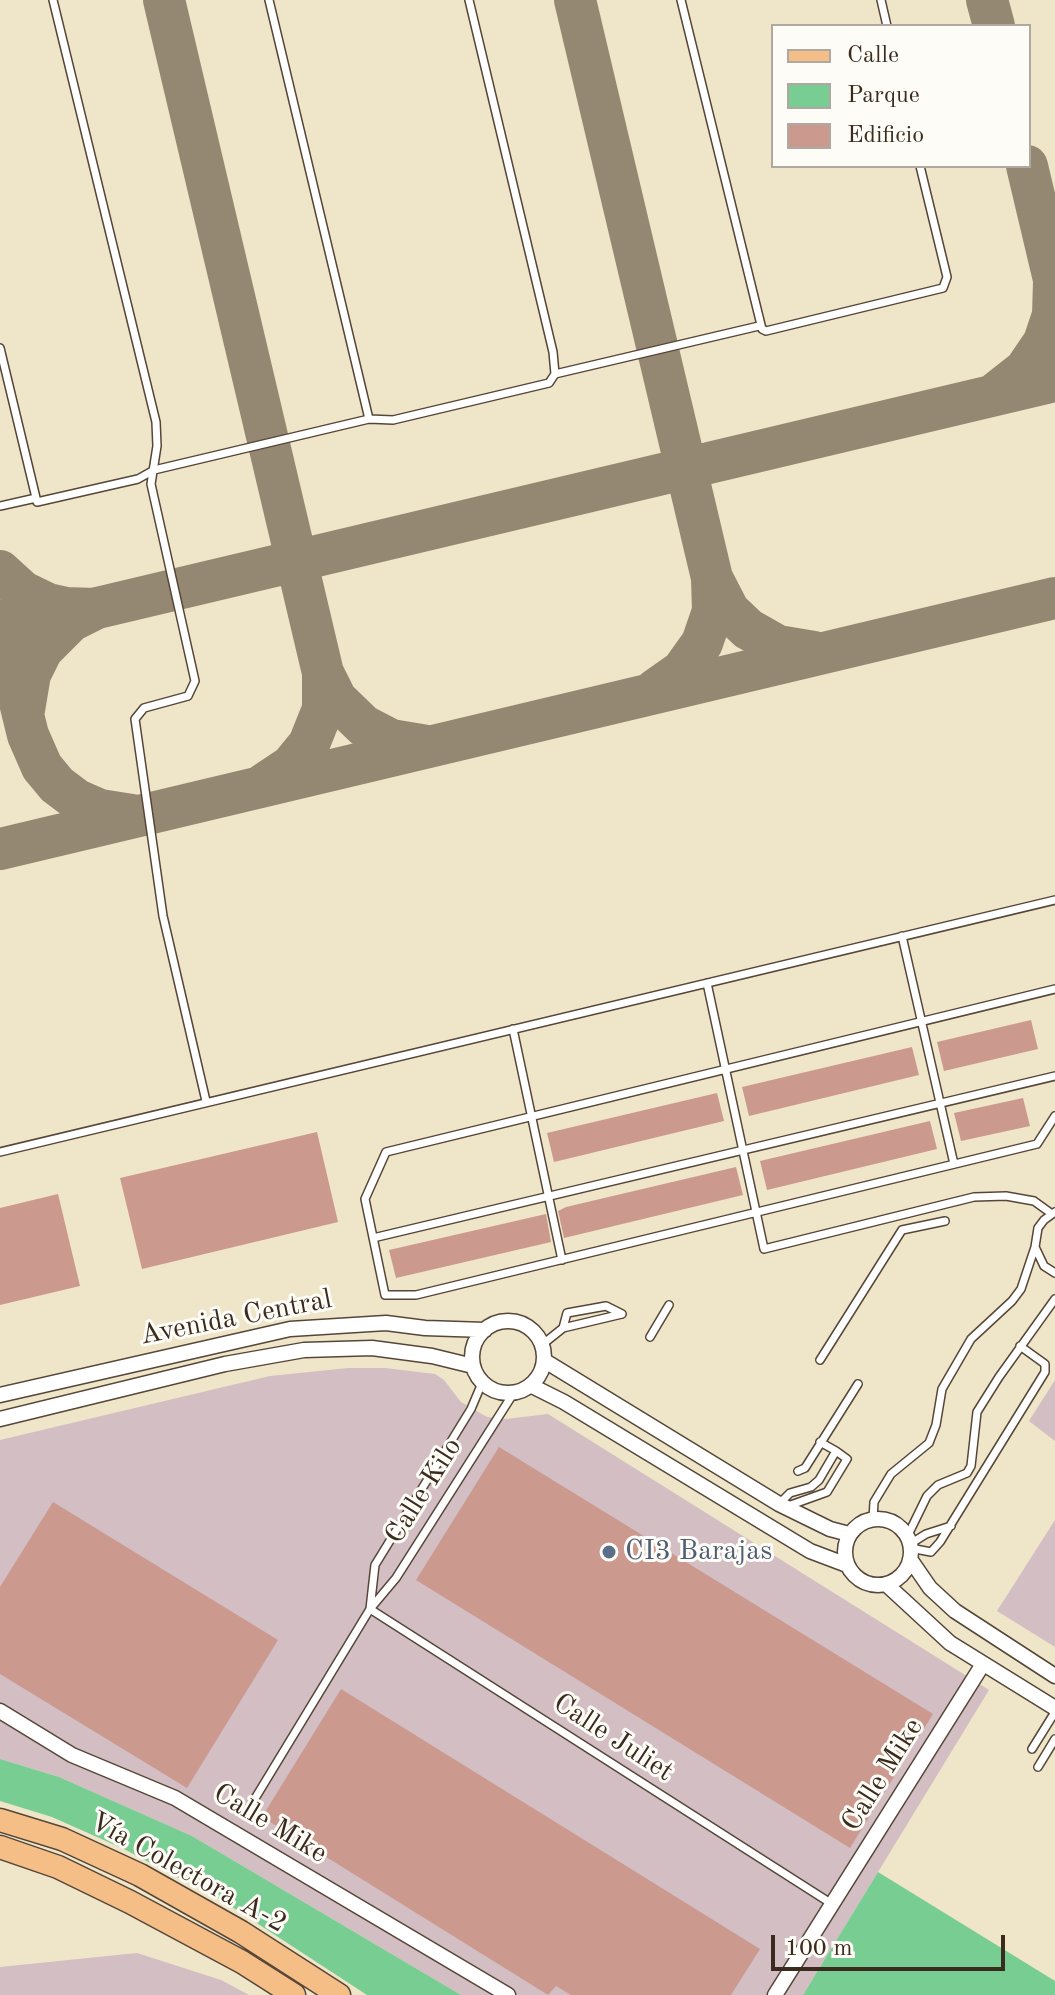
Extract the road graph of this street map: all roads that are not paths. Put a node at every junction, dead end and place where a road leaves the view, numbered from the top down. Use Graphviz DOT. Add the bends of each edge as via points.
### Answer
graph roads {
  1 [pos="53,0"];
  2 [pos="269,0"];
  3 [pos="469,0"];
  4 [pos="681,0"];
  5 [pos="881,0"];
  6 [pos="887,24"];
  7 [pos="920,168"];
  8 [pos="759,326"];
  9 [pos="0,348"];
  10 [pos="555,374"];
  11 [pos="369,419"];
  12 [pos="154,470"];
  13 [pos="36,500"];
  14 [pos="0,506"];
  15 [pos="1055,900"];
  16 [pos="902,936"];
  17 [pos="707,983"];
  18 [pos="1055,989"];
  19 [pos="922,1022"];
  20 [pos="513,1029"];
  21 [pos="725,1069"];
  22 [pos="1055,1076"];
  23 [pos="206,1101"];
  24 [pos="940,1103"];
  25 [pos="533,1116"];
  26 [pos="1055,1116"];
  27 [pos="743,1150"];
  28 [pos="0,1152"];
  29 [pos="954,1164"];
  30 [pos="549,1197"];
  31 [pos="756,1212"];
  32 [pos="1053,1213"];
  33 [pos="945,1221"];
  34 [pos="373,1238"];
  35 [pos="1035,1247"];
  36 [pos="562,1260"];
  37 [pos="1055,1273"];
  38 [pos="1055,1299"];
  39 [pos="669,1305"];
  40 [pos="563,1328"];
  41 [pos="485,1330"];
  42 [pos="650,1337"];
  43 [pos="543,1344"];
  44 [pos="1020,1346"];
  45 [pos="820,1360"];
  46 [pos="545,1361"];
  47 [pos="473,1366"];
  48 [pos="482,1383"];
  49 [pos="858,1384"];
  50 [pos="532,1386"];
  51 [pos="513,1394"];
  52 [pos="0,1395"];
  53 [pos="0,1419"];
  54 [pos="820,1442"];
  55 [pos="836,1451"];
  56 [pos="798,1471"];
  57 [pos="782,1506"];
  58 [pos="873,1519"];
  59 [pos="951,1526"];
  60 [pos="849,1534"];
  61 [pos="909,1547"];
  62 [pos="847,1565"];
  63 [pos="886,1584"];
  64 [pos="370,1609"];
  65 [pos="983,1664"];
  66 [pos="1055,1676"];
  67 [pos="1055,1710"];
  68 [pos="0,1711"];
  69 [pos="1055,1739"];
  70 [pos="1032,1749"];
  71 [pos="1038,1767"];
  72 [pos="248,1810"];
  73 [pos="0,1820"];
  74 [pos="0,1847"];
  75 [pos="832,1904"];
  76 [pos="294,1995"];
  77 [pos="339,1995"];
  78 [pos="508,1995"];
  79 [pos="775,1995"];
  1 -- 12 [label="lane" via="156,422"];
  2 -- 11 [label="lane"];
  3 -- 10 [label="lane"];
  4 -- 8 [label="lane"];
  5 -- 6 [label="lane"];
  7 -- 8 [label="lane" via="947,277 943,288 766,331"];
  8 -- 10 [label="lane"];
  9 -- 13 [label="lane"];
  10 -- 11 [label="lane" via="549,383 393,420"];
  11 -- 12 [label="lane"];
  12 -- 13 [label="lane" via="138,479"];
  12 -- 23 [label="lane" via="154,502 195,681 188,696 144,708 135,719 163,916"];
  13 -- 14 [label="lane"];
  15 -- 16 [label="lane"];
  16 -- 17 [label="lane"];
  16 -- 19 [label="lane"];
  17 -- 20 [label="lane"];
  17 -- 21 [label="lane"];
  18 -- 19 [label="lane"];
  19 -- 21 [label="lane"];
  19 -- 24 [label="lane"];
  20 -- 23 [label="lane"];
  20 -- 25 [label="lane"];
  21 -- 25 [label="lane"];
  21 -- 27 [label="lane"];
  22 -- 24 [label="lane"];
  23 -- 28 [label="lane"];
  24 -- 27 [label="lane"];
  24 -- 29 [label="lane"];
  25 -- 30 [label="lane"];
  25 -- 34 [label="lane" via="386,1152 365,1199"];
  26 -- 29 [label="lane" via="1037,1144"];
  27 -- 30 [label="lane"];
  27 -- 31 [label="lane"];
  29 -- 31 [label="lane"];
  30 -- 34 [label="lane"];
  30 -- 36 [label="lane"];
  31 -- 32 [label="lane" via="764,1249 974,1197 1034,1201"];
  31 -- 36 [label="lane"];
  32 -- 35 [label="lane" via="1038,1228"];
  33 -- 45 [label="lane" via="902,1230"];
  34 -- 36 [label="lane" via="385,1295 416,1295"];
  35 -- 37 [label="lane" via="1044,1266"];
  35 -- 58 [label="lane" via="1021,1289 971,1339 942,1389 929,1443 891,1474 874,1502"];
  38 -- 44 [label="lane"];
  39 -- 42 [label="lane"];
  40 -- 40 [label="lane" via="622,1314 606,1306 567,1313"];
  40 -- 43 [label="lane"];
  41 -- 43 [label="street" via="510,1320 533,1331"];
  41 -- 47 [label="street" via="476,1339"];
  41 -- 52 [label="street, Avenida Central" via="386,1323 290,1329"];
  43 -- 46 [label="street"];
  44 -- 59 [label="lane" via="1045,1364 1045,1372"];
  44 -- 61 [label="lane" via="977,1412 971,1466 927,1496"];
  46 -- 50 [label="street"];
  46 -- 57 [label="street"];
  47 -- 48 [label="street"];
  47 -- 53 [label="street, Avenida Central" via="372,1348 304,1350"];
  48 -- 51 [label="street"];
  48 -- 64 [label="lane, Calle Kilo" via="375,1565"];
  49 -- 54 [label="lane"];
  50 -- 51 [label="street"];
  50 -- 62 [label="street" via="810,1551"];
  51 -- 64 [label="lane, Calle Kilo" via="396,1578"];
  54 -- 55 [label="lane"];
  54 -- 56 [label="lane"];
  55 -- 57 [label="lane" via="819,1480 790,1493"];
  55 -- 57 [label="lane" via="847,1459 827,1492"];
  57 -- 60 [label="street"];
  58 -- 60 [label="street"];
  58 -- 61 [label="street" via="898,1526"];
  59 -- 61 [label="lane" via="926,1534"];
  59 -- 61 [label="lane" via="931,1552"];
  60 -- 62 [label="street" via="844,1549"];
  61 -- 63 [label="street" via="906,1570"];
  61 -- 66 [label="street" via="930,1588 955,1611"];
  62 -- 63 [label="street" via="870,1585"];
  63 -- 65 [label="street" via="950,1643"];
  64 -- 72 [label="lane, Calle Kilo"];
  64 -- 75 [label="lane, Calle Juliet"];
  65 -- 67 [label="street"];
  65 -- 75 [label="street, Calle Mike"];
  67 -- 70 [label="lane"];
  68 -- 78 [label="street, Calle Mike" via="72,1755 175,1798"];
  69 -- 71 [label="lane"];
  73 -- 77 [label="main road, Vía Colectora A-2" via="62,1839 140,1875"];
  74 -- 76 [label="main road" via="58,1867 130,1902"];
  75 -- 79 [label="street, Calle Mike"];
}
